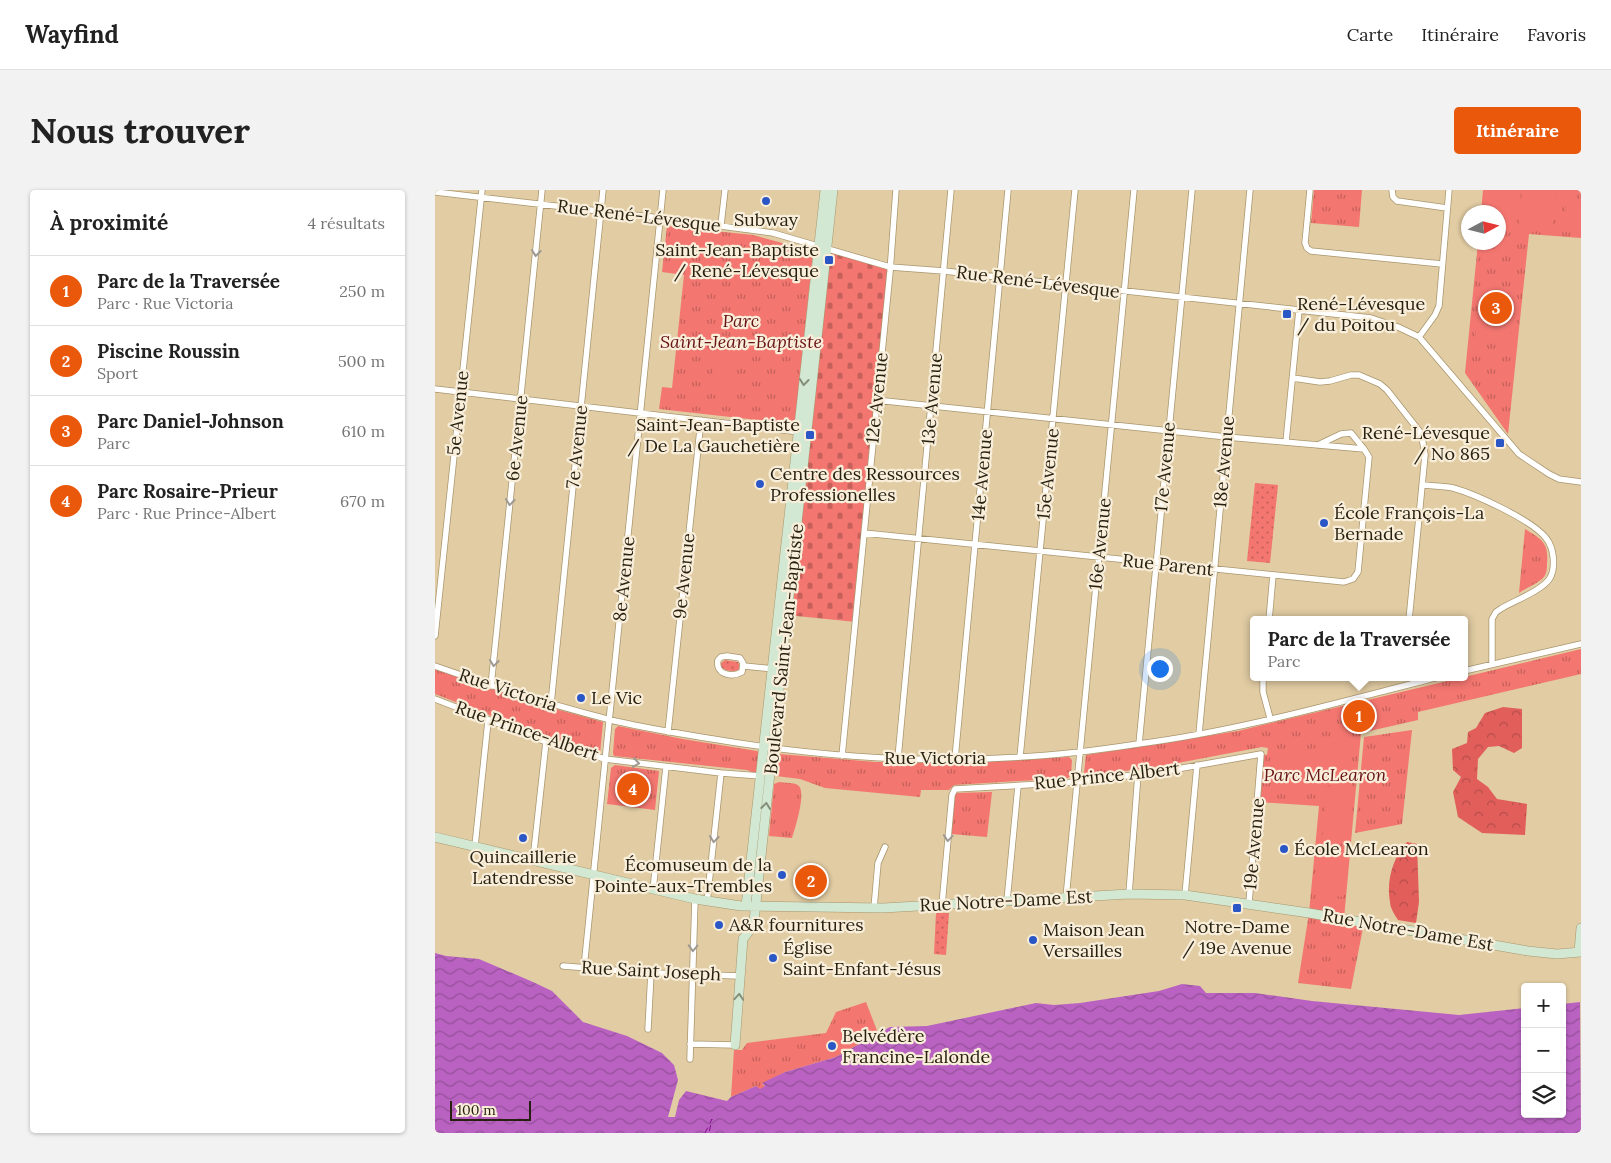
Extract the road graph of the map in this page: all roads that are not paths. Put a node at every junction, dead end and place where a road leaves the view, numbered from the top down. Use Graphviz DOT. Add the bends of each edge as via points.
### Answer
graph roads {
  1 [pos="482,190"];
  2 [pos="542,190"];
  3 [pos="603,190"];
  4 [pos="663,190"];
  5 [pos="725,190"];
  6 [pos="825,190"];
  7 [pos="833,190"];
  8 [pos="896,190"];
  9 [pos="951,190"];
  10 [pos="1008,190"];
  11 [pos="1075,190"];
  12 [pos="1134,190"];
  13 [pos="1192,190"];
  14 [pos="1250,190"];
  15 [pos="1310,190"];
  16 [pos="1392,190"];
  17 [pos="1449,190"];
  18 [pos="435,192"];
  19 [pos="481,198"];
  20 [pos="541,204"];
  21 [pos="1447,208"];
  22 [pos="601,211"];
  23 [pos="660,218"];
  24 [pos="721,225"];
  25 [pos="823,248"];
  26 [pos="1442,264"];
  27 [pos="890,267"];
  28 [pos="944,271"];
  29 [pos="1000,278"];
  30 [pos="1066,285"];
  31 [pos="1124,292"];
  32 [pos="1181,297"];
  33 [pos="1239,304"];
  34 [pos="1299,310"];
  35 [pos="1419,336"];
  36 [pos="1293,378"];
  37 [pos="435,389"];
  38 [pos="460,392"];
  39 [pos="520,399"];
  40 [pos="876,400"];
  41 [pos="581,406"];
  42 [pos="931,406"];
  43 [pos="988,412"];
  44 [pos="641,413"];
  45 [pos="1053,419"];
  46 [pos="701,420"];
  47 [pos="1111,424"];
  48 [pos="1169,431"];
  49 [pos="803,432"];
  50 [pos="1227,437"];
  51 [pos="1286,442"];
  52 [pos="1318,445"];
  53 [pos="1364,449"];
  54 [pos="1581,482"];
  55 [pos="1423,485"];
  56 [pos="864,533"];
  57 [pos="919,538"];
  58 [pos="976,544"];
  59 [pos="1040,551"];
  60 [pos="1098,557"];
  61 [pos="1156,564"];
  62 [pos="1215,570"];
  63 [pos="1273,575"];
  64 [pos="1269,616"];
  65 [pos="1409,616"];
  66 [pos="435,636"];
  67 [pos="1581,644"];
  68 [pos="1492,664"];
  69 [pos="435,666"];
  70 [pos="744,666"];
  71 [pos="777,669"];
  72 [pos="1468,670"];
  73 [pos="1263,681"];
  74 [pos="1423,681"];
  75 [pos="491,686"];
  76 [pos="435,698"];
  77 [pos="551,704"];
  78 [pos="1270,718"];
  79 [pos="488,720"];
  80 [pos="609,720"];
  81 [pos="668,732"];
  82 [pos="1199,734"];
  83 [pos="546,742"];
  84 [pos="1139,744"];
  85 [pos="768,748"];
  86 [pos="1080,751"];
  87 [pos="1261,754"];
  88 [pos="842,756"];
  89 [pos="1020,757"];
  90 [pos="898,758"];
  91 [pos="605,759"];
  92 [pos="955,759"];
  93 [pos="1197,766"];
  94 [pos="666,767"];
  95 [pos="721,773"];
  96 [pos="1138,774"];
  97 [pos="765,777"];
  98 [pos="1077,782"];
  99 [pos="1018,786"];
  100 [pos="435,837"];
  101 [pos="475,846"];
  102 [pos="885,846"];
  103 [pos="533,860"];
  104 [pos="594,875"];
  105 [pos="653,890"];
  106 [pos="1129,894"];
  107 [pos="1185,895"];
  108 [pos="1066,898"];
  109 [pos="695,899"];
  110 [pos="1007,901"];
  111 [pos="707,902"];
  112 [pos="1249,903"];
  113 [pos="942,905"];
  114 [pos="751,906"];
  115 [pos="874,908"];
  116 [pos="1581,928"];
  117 [pos="1580,952"];
  118 [pos="563,966"];
  119 [pos="584,968"];
  120 [pos="651,973"];
  121 [pos="693,975"];
  122 [pos="740,976"];
  123 [pos="648,1029"];
  124 [pos="690,1044"];
  125 [pos="735,1045"];
  126 [pos="689,1059"];
  1 -- 19 [label="street, 5e Avenue"];
  2 -- 20 [label="street, 6e Avenue"];
  3 -- 22 [label="street, 7e Avenue"];
  4 -- 23 [label="street, 8e Avenue"];
  5 -- 24 [label="street"];
  6 -- 25 [label="main road, Boulevard Saint-Jean-Baptiste"];
  7 -- 25 [label="main road, Boulevard Saint-Jean-Baptiste"];
  8 -- 27 [label="street, 12e Avenue"];
  9 -- 28 [label="street, 13e Avenue"];
  10 -- 29 [label="street, 14e Avenue"];
  11 -- 30 [label="street, 15e Avenue"];
  12 -- 31 [label="street, 16e Avenue"];
  13 -- 32 [label="street, 17e Avenue"];
  14 -- 33 [label="street, 18e Avenue"];
  15 -- 26 [label="street" via="1305,244 1311,251"];
  16 -- 21 [label="street" via="1397,201"];
  17 -- 21 [label="street"];
  18 -- 19 [label="street, Rue René-Lévesque"];
  19 -- 20 [label="street, Rue René-Lévesque"];
  19 -- 38 [label="street, 5e Avenue"];
  20 -- 22 [label="street, Rue René-Lévesque"];
  20 -- 39 [label="street, 6e Avenue, one-way"];
  21 -- 26 [label="street"];
  22 -- 23 [label="street, Rue René-Lévesque"];
  22 -- 41 [label="street, 7e Avenue"];
  23 -- 24 [label="street, Rue René-Lévesque"];
  23 -- 44 [label="street, 8e Avenue"];
  24 -- 25 [label="street, Rue René-Lévesque" via="773,233"];
  25 -- 27 [label="street, Rue René-Lévesque"];
  25 -- 49 [label="main road, Boulevard Saint-Jean-Baptiste"];
  26 -- 35 [label="street" via="1439,306"];
  27 -- 28 [label="street, Rue René-Lévesque"];
  27 -- 40 [label="street, 12e Avenue"];
  28 -- 29 [label="street, Rue René-Lévesque"];
  28 -- 42 [label="street, 13e Avenue"];
  29 -- 30 [label="street, Rue René-Lévesque"];
  29 -- 43 [label="street, 14e Avenue"];
  30 -- 31 [label="street, Rue René-Lévesque"];
  30 -- 45 [label="street, 15e Avenue"];
  31 -- 32 [label="street, Rue René-Lévesque"];
  31 -- 47 [label="street, 16e Avenue"];
  32 -- 33 [label="street, Rue René-Lévesque"];
  32 -- 48 [label="street, 17e Avenue"];
  33 -- 34 [label="street, Rue René-Lévesque"];
  33 -- 50 [label="street, 18e Avenue"];
  34 -- 35 [label="street, Rue René-Lévesque" via="1371,318"];
  34 -- 36 [label="street"];
  35 -- 54 [label="street, Rue René-Lévesque" via="1519,454 1559,479"];
  36 -- 51 [label="street"];
  36 -- 55 [label="street" via="1320,382 1359,375 1380,384 1420,432 1425,455"];
  37 -- 38 [label="street"];
  38 -- 39 [label="street"];
  38 -- 66 [label="street, 5e Avenue"];
  39 -- 41 [label="street"];
  39 -- 75 [label="street, 6e Avenue, one-way"];
  40 -- 42 [label="street"];
  40 -- 56 [label="street, 12e Avenue"];
  41 -- 44 [label="street"];
  41 -- 77 [label="street, 7e Avenue"];
  42 -- 43 [label="street"];
  42 -- 57 [label="street, 13e Avenue"];
  43 -- 45 [label="street"];
  43 -- 58 [label="street, 14e Avenue"];
  44 -- 46 [label="street"];
  44 -- 80 [label="street, 8e Avenue"];
  45 -- 47 [label="street"];
  45 -- 59 [label="street, 15e Avenue"];
  46 -- 49 [label="street"];
  46 -- 81 [label="street, 9e Avenue"];
  47 -- 48 [label="street"];
  47 -- 60 [label="street, 16e Avenue"];
  48 -- 50 [label="street"];
  48 -- 61 [label="street, 17e Avenue"];
  49 -- 71 [label="main road, Boulevard Saint-Jean-Baptiste"];
  50 -- 51 [label="street"];
  50 -- 62 [label="street, 18e Avenue"];
  51 -- 52 [label="street"];
  52 -- 53 [label="street"];
  52 -- 53 [label="street" via="1351,433"];
  53 -- 63 [label="street, Rue Parent" via="1369,457 1358,572 1353,579 1337,582"];
  55 -- 65 [label="street"];
  55 -- 68 [label="street" via="1461,490 1506,510 1545,536 1551,545 1550,578 1542,586 1496,612"];
  56 -- 57 [label="street, Rue Parent"];
  56 -- 88 [label="street, 12e Avenue"];
  57 -- 58 [label="street, Rue Parent"];
  57 -- 90 [label="street, 13e Avenue"];
  58 -- 59 [label="street, Rue Parent"];
  58 -- 92 [label="street, 14e Avenue"];
  59 -- 60 [label="street, Rue Parent"];
  59 -- 89 [label="street, 15e Avenue"];
  60 -- 61 [label="street, Rue Parent"];
  60 -- 86 [label="street, 16e Avenue"];
  61 -- 62 [label="street, Rue Parent"];
  61 -- 84 [label="street, 17e Avenue"];
  62 -- 63 [label="street, Rue Parent"];
  62 -- 82 [label="street, 18e Avenue"];
  63 -- 64 [label="street"];
  67 -- 68 [label="street"];
  68 -- 72 [label="street"];
  69 -- 75 [label="street, Rue Victoria"];
  70 -- 70 [label="street" via="736,656 721,657 717,663 719,671 725,674 740,674"];
  70 -- 71 [label="street"];
  71 -- 85 [label="main road, Boulevard Saint-Jean-Baptiste"];
  73 -- 78 [label="street"];
  74 -- 78 [label="street, Rue Victoria"];
  75 -- 77 [label="street, Rue Victoria"];
  76 -- 79 [label="street, Rue Prince-Albert"];
  77 -- 80 [label="street, Rue Victoria"];
  78 -- 82 [label="street, Rue Victoria"];
  79 -- 83 [label="street, Rue Prince-Albert"];
  79 -- 101 [label="street"];
  80 -- 81 [label="street, Rue Victoria"];
  80 -- 91 [label="street, 8e Avenue"];
  81 -- 85 [label="street, Rue Victoria"];
  82 -- 84 [label="street, Rue Victoria"];
  83 -- 91 [label="street, Rue Prince-Albert"];
  83 -- 103 [label="street"];
  84 -- 86 [label="street, Rue Victoria"];
  85 -- 88 [label="street, Rue Victoria"];
  85 -- 97 [label="main road, Boulevard Saint-Jean-Baptiste"];
  86 -- 89 [label="street, Rue Victoria"];
  86 -- 98 [label="street, 16e Avenue"];
  87 -- 93 [label="street, Rue Prince Albert"];
  87 -- 112 [label="street, 19e Avenue"];
  88 -- 90 [label="street, Rue Victoria"];
  89 -- 92 [label="street, Rue Victoria"];
  90 -- 92 [label="street, Rue Victoria"];
  91 -- 94 [label="street, Rue Prince-Albert, one-way"];
  91 -- 104 [label="street, 8e Avenue"];
  93 -- 96 [label="street, Rue Prince Albert"];
  93 -- 107 [label="street"];
  94 -- 95 [label="street, Rue Prince-Albert"];
  94 -- 105 [label="street"];
  95 -- 97 [label="street, Rue Prince-Albert"];
  95 -- 111 [label="street, one-way"];
  96 -- 98 [label="street, Rue Prince Albert"];
  96 -- 106 [label="street"];
  97 -- 114 [label="main road, Boulevard Saint-Jean-Baptiste"];
  98 -- 99 [label="street, Rue Prince Albert"];
  98 -- 108 [label="street, 16e Avenue"];
  99 -- 110 [label="street"];
  99 -- 113 [label="street, Rue Prince Albert, one-way" via="953,790"];
  100 -- 101 [label="main road, Rue Notre-Dame Est"];
  101 -- 103 [label="main road, Rue Notre-Dame Est"];
  102 -- 115 [label="street" via="878,863"];
  103 -- 104 [label="main road, Rue Notre-Dame Est"];
  104 -- 105 [label="main road, Rue Notre-Dame Est"];
  104 -- 119 [label="street, 8e Avenue"];
  105 -- 109 [label="main road, Rue Notre-Dame Est"];
  106 -- 107 [label="main road, Rue Notre-Dame Est"];
  106 -- 108 [label="main road, Rue Notre-Dame Est"];
  107 -- 112 [label="main road, Rue Notre-Dame Est"];
  108 -- 110 [label="main road, Rue Notre-Dame Est"];
  109 -- 111 [label="main road, Rue Notre-Dame Est"];
  109 -- 121 [label="street, one-way"];
  110 -- 113 [label="main road, Rue Notre-Dame Est"];
  111 -- 114 [label="main road, Rue Notre-Dame Est"];
  112 -- 117 [label="main road, Rue Notre-Dame Est" via="1528,951"];
  113 -- 115 [label="main road, Rue Notre-Dame Est"];
  114 -- 115 [label="main road, Rue Notre-Dame Est"];
  114 -- 122 [label="main road, Boulevard Saint-Jean-Baptiste" via="752,927 743,939"];
  116 -- 117 [label="main road"];
  118 -- 119 [label="street, Rue Saint Joseph"];
  119 -- 120 [label="street, Rue Saint Joseph"];
  120 -- 121 [label="street, Rue Saint Joseph"];
  120 -- 123 [label="street"];
  121 -- 122 [label="street, Rue Saint Joseph"];
  121 -- 124 [label="street"];
  125 -- 122 [label="main road, Boulevard Saint-Jean-Baptiste, one-way"];
  124 -- 125 [label="street"];
  124 -- 126 [label="street"];
}
